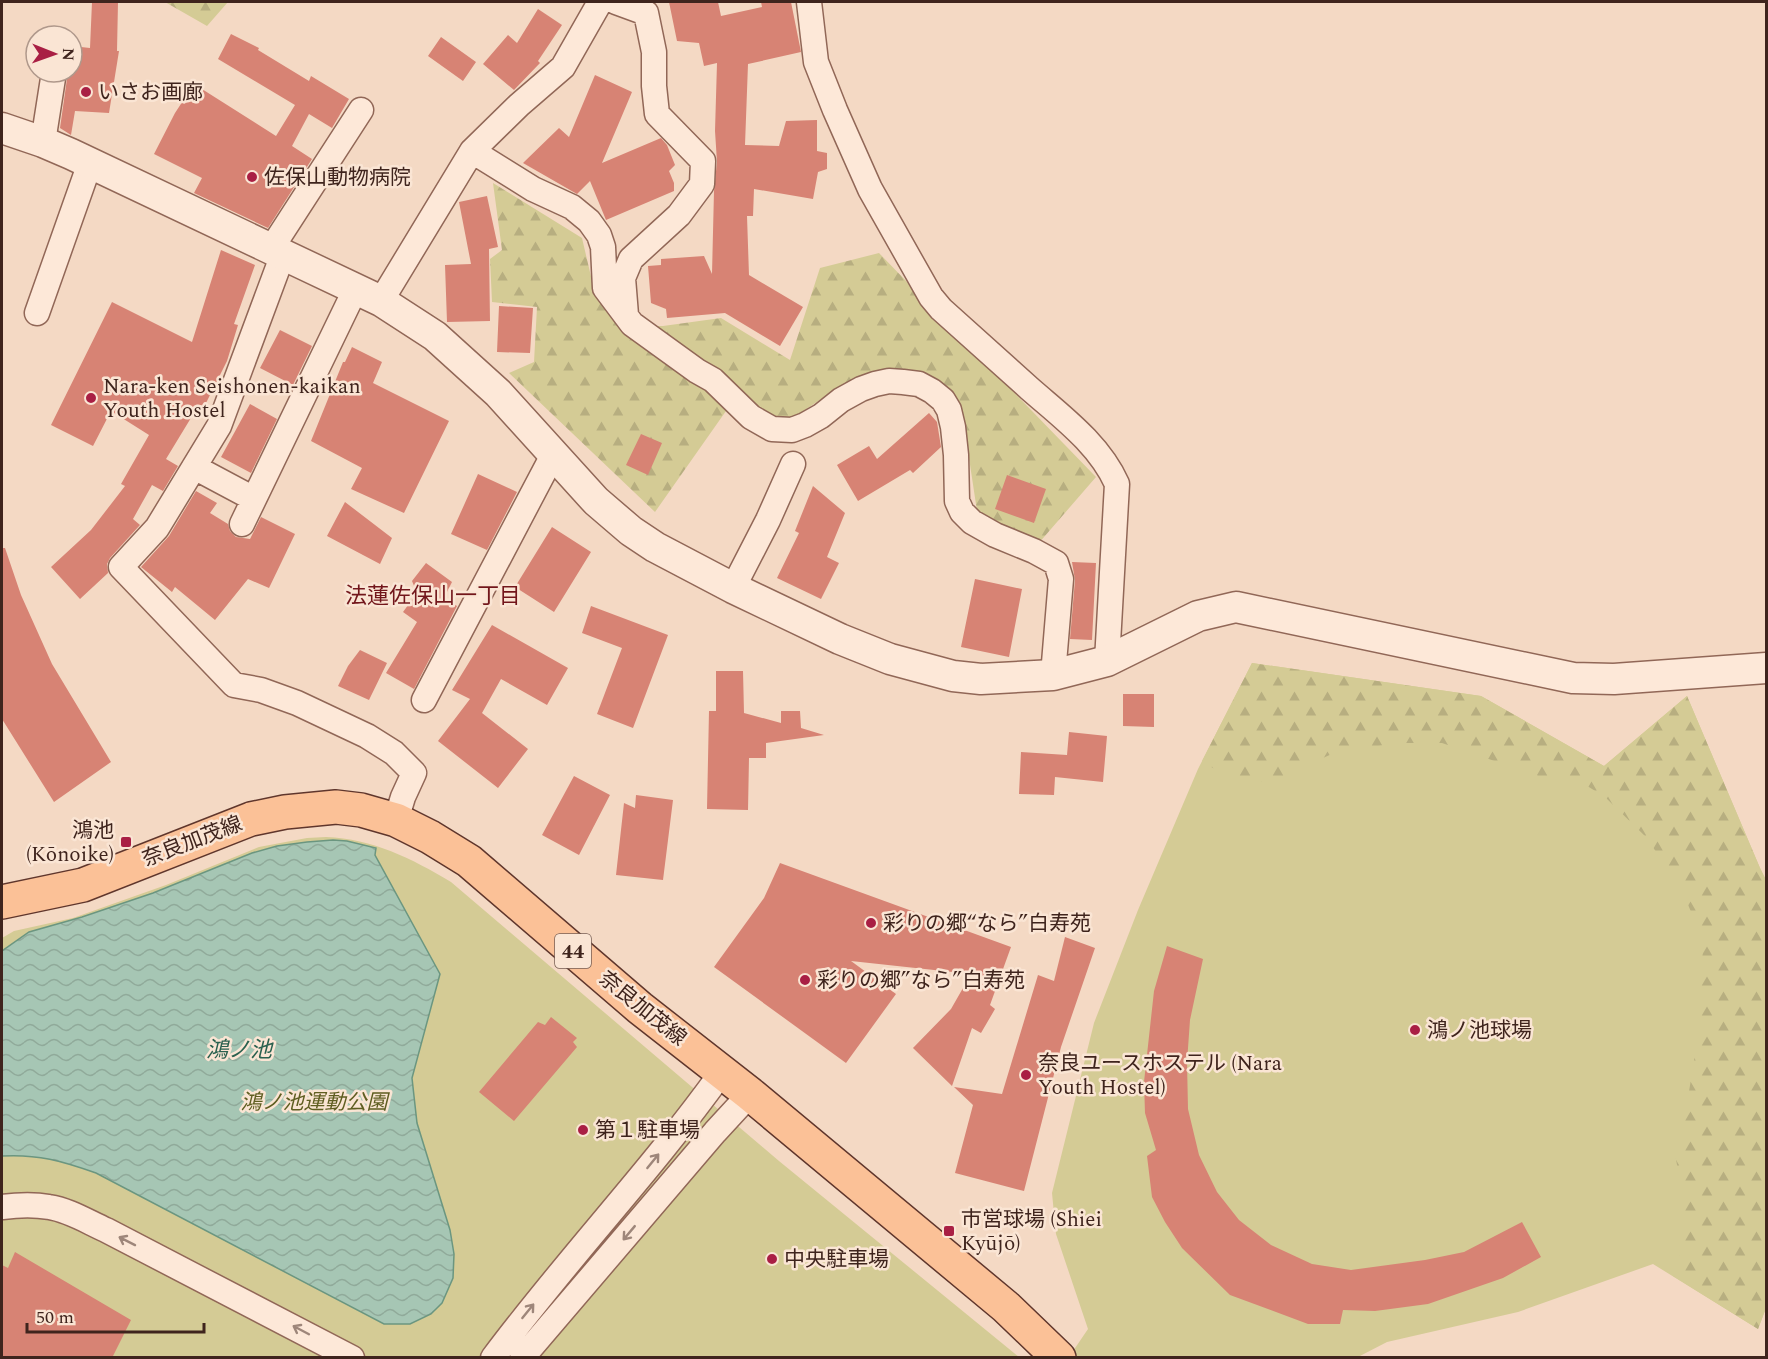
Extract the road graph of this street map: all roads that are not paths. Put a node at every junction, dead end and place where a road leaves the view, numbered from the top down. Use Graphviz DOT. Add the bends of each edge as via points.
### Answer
graph roads {
  1 [pos="600,2"];
  2 [pos="616,2"];
  3 [pos="809,2"];
  4 [pos="52,84"];
  5 [pos="361,110"];
  6 [pos="2,128"];
  7 [pos="43,142"];
  8 [pos="472,151"];
  9 [pos="90,163"];
  10 [pos="277,251"];
  11 [pos="369,295"];
  12 [pos="37,313"];
  13 [pos="626,315"];
  14 [pos="554,453"];
  15 [pos="793,464"];
  16 [pos="194,467"];
  17 [pos="254,499"];
  18 [pos="242,524"];
  19 [pos="733,588"];
  20 [pos="1107,661"];
  21 [pos="1767,668"];
  22 [pos="1053,675"];
  23 [pos="424,700"];
  24 [pos="396,820"];
  25 [pos="2,902"];
  26 [pos="722,1072"];
  27 [pos="750,1094"];
  28 [pos="2,1207"];
  29 [pos="352,1358"];
  30 [pos="493,1358"];
  31 [pos="522,1358"];
  32 [pos="1059,1358"];
  1 -- 8 [label="street" via="563,67"];
  2 -- 13 [label="street" via="646,13 654,52 657,114 703,161 702,184 679,215 631,259 623,278"];
  3 -- 20 [label="street" via="816,62 835,110 870,189 931,297 1075,428 1117,484"];
  4 -- 7 [label="street"];
  5 -- 10 [label="street"];
  6 -- 7 [label="street"];
  7 -- 9 [label="street"];
  8 -- 11 [label="street"];
  8 -- 13 [label="street" via="533,189 573,207 589,221 603,247 605,288"];
  9 -- 10 [label="street"];
  9 -- 12 [label="street"];
  10 -- 11 [label="street"];
  10 -- 16 [label="street" via="219,426"];
  11 -- 14 [label="street" via="435,336 498,393"];
  11 -- 17 [label="street"];
  13 -- 22 [label="street" via="632,324 713,380 751,417 772,429 792,430 805,425 861,389 889,381 919,384 943,400 953,427 957,501 962,512 995,535 1047,557 1060,570"];
  14 -- 19 [label="street" via="596,501 631,531"];
  14 -- 23 [label="street"];
  15 -- 19 [label="street"];
  16 -- 17 [label="street"];
  16 -- 24 [label="street" via="157,528 121,567 234,685 297,703 394,753 414,773"];
  17 -- 18 [label="street"];
  19 -- 22 [label="street" via="840,639 922,669 981,679"];
  20 -- 21 [label="street" via="1198,616 1236,607 1573,678 1614,679"];
  20 -- 22 [label="street"];
  24 -- 25 [label="main road, 奈良加茂線 / 44" via="336,807 251,819 83,885"];
  24 -- 26 [label="main road, 奈良加茂線 / 44" via="469,861 640,1008"];
  26 -- 27 [label="main road, 奈良加茂線 / 44"];
  30 -- 26 [label="street, one-way"];
  27 -- 31 [label="street, one-way"];
  27 -- 32 [label="main road, 奈良加茂線 / 44" via="1006,1308"];
  29 -- 28 [label="street, one-way" via="69,1214 51,1207"];
}
